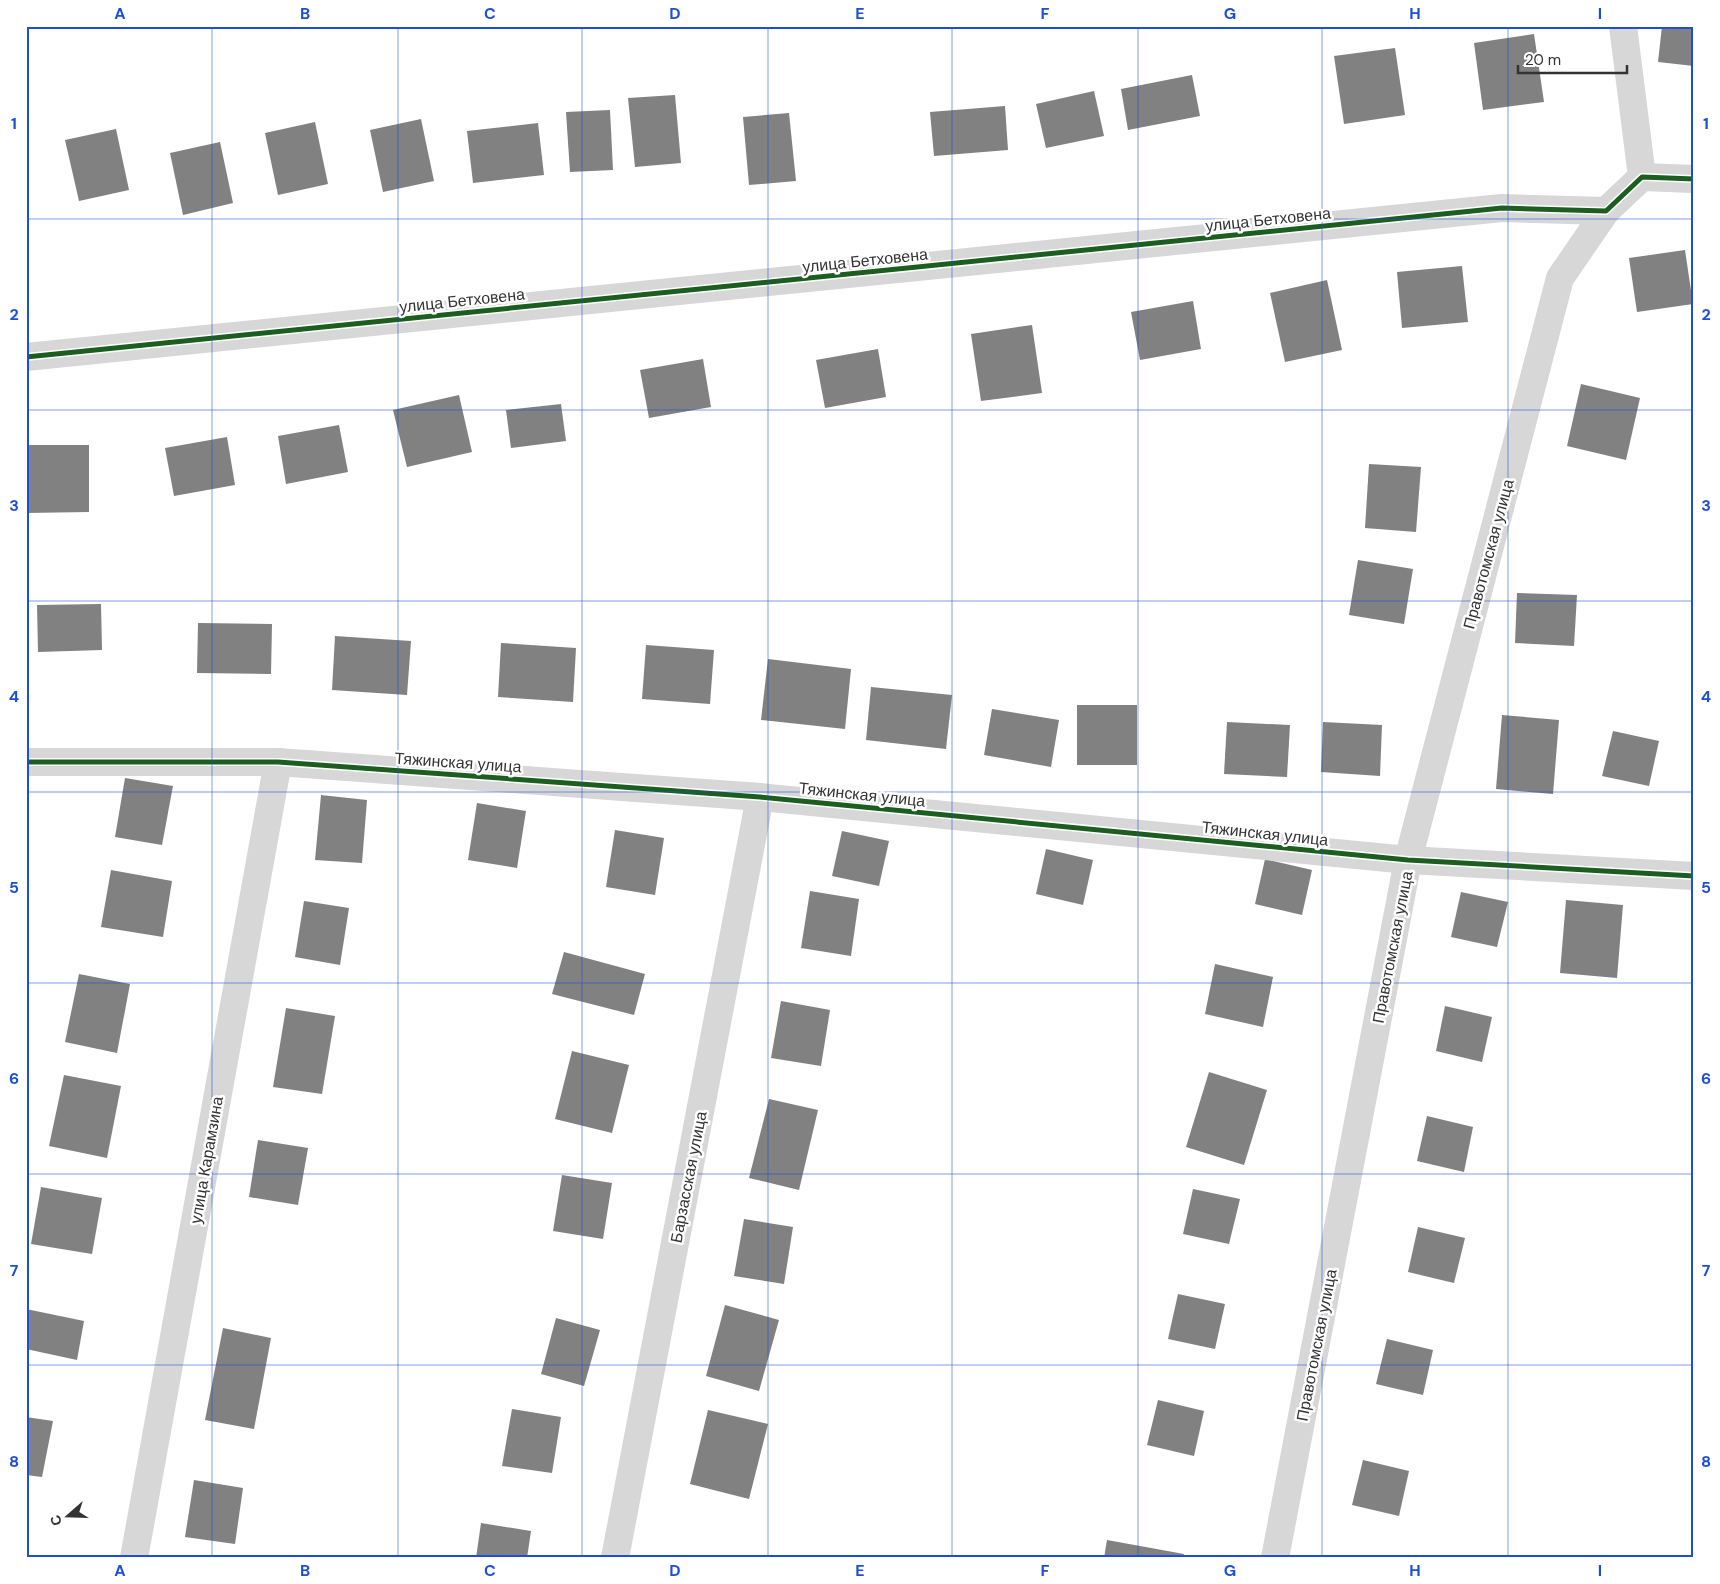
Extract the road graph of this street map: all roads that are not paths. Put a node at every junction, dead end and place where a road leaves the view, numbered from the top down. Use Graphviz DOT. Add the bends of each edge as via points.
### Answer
graph roads {
  1 [pos="1623,26"];
  2 [pos="1642,177"];
  3 [pos="1694,179"];
  4 [pos="1606,211"];
  5 [pos="26,357"];
  6 [pos="26,762"];
  7 [pos="278,762"];
  8 [pos="760,797"];
  9 [pos="1408,860"];
  10 [pos="1694,876"];
  11 [pos="134,1558"];
  12 [pos="616,1558"];
  13 [pos="1275,1558"];
  1 -- 2 [label="street"];
  2 -- 3 [label="street"];
  2 -- 4 [label="street"];
  4 -- 5 [label="street, улица Бетховена" via="1502,208"];
  4 -- 9 [label="street, Правотомская улица" via="1560,278"];
  6 -- 7 [label="street, Тяжинская улица"];
  7 -- 8 [label="street, Тяжинская улица"];
  7 -- 11 [label="street, улица Карамзина"];
  8 -- 9 [label="street, Тяжинская улица"];
  8 -- 12 [label="street, Барзасская улица"];
  9 -- 10 [label="street, Тяжинская улица"];
  9 -- 13 [label="street, Правотомская улица"];
}
